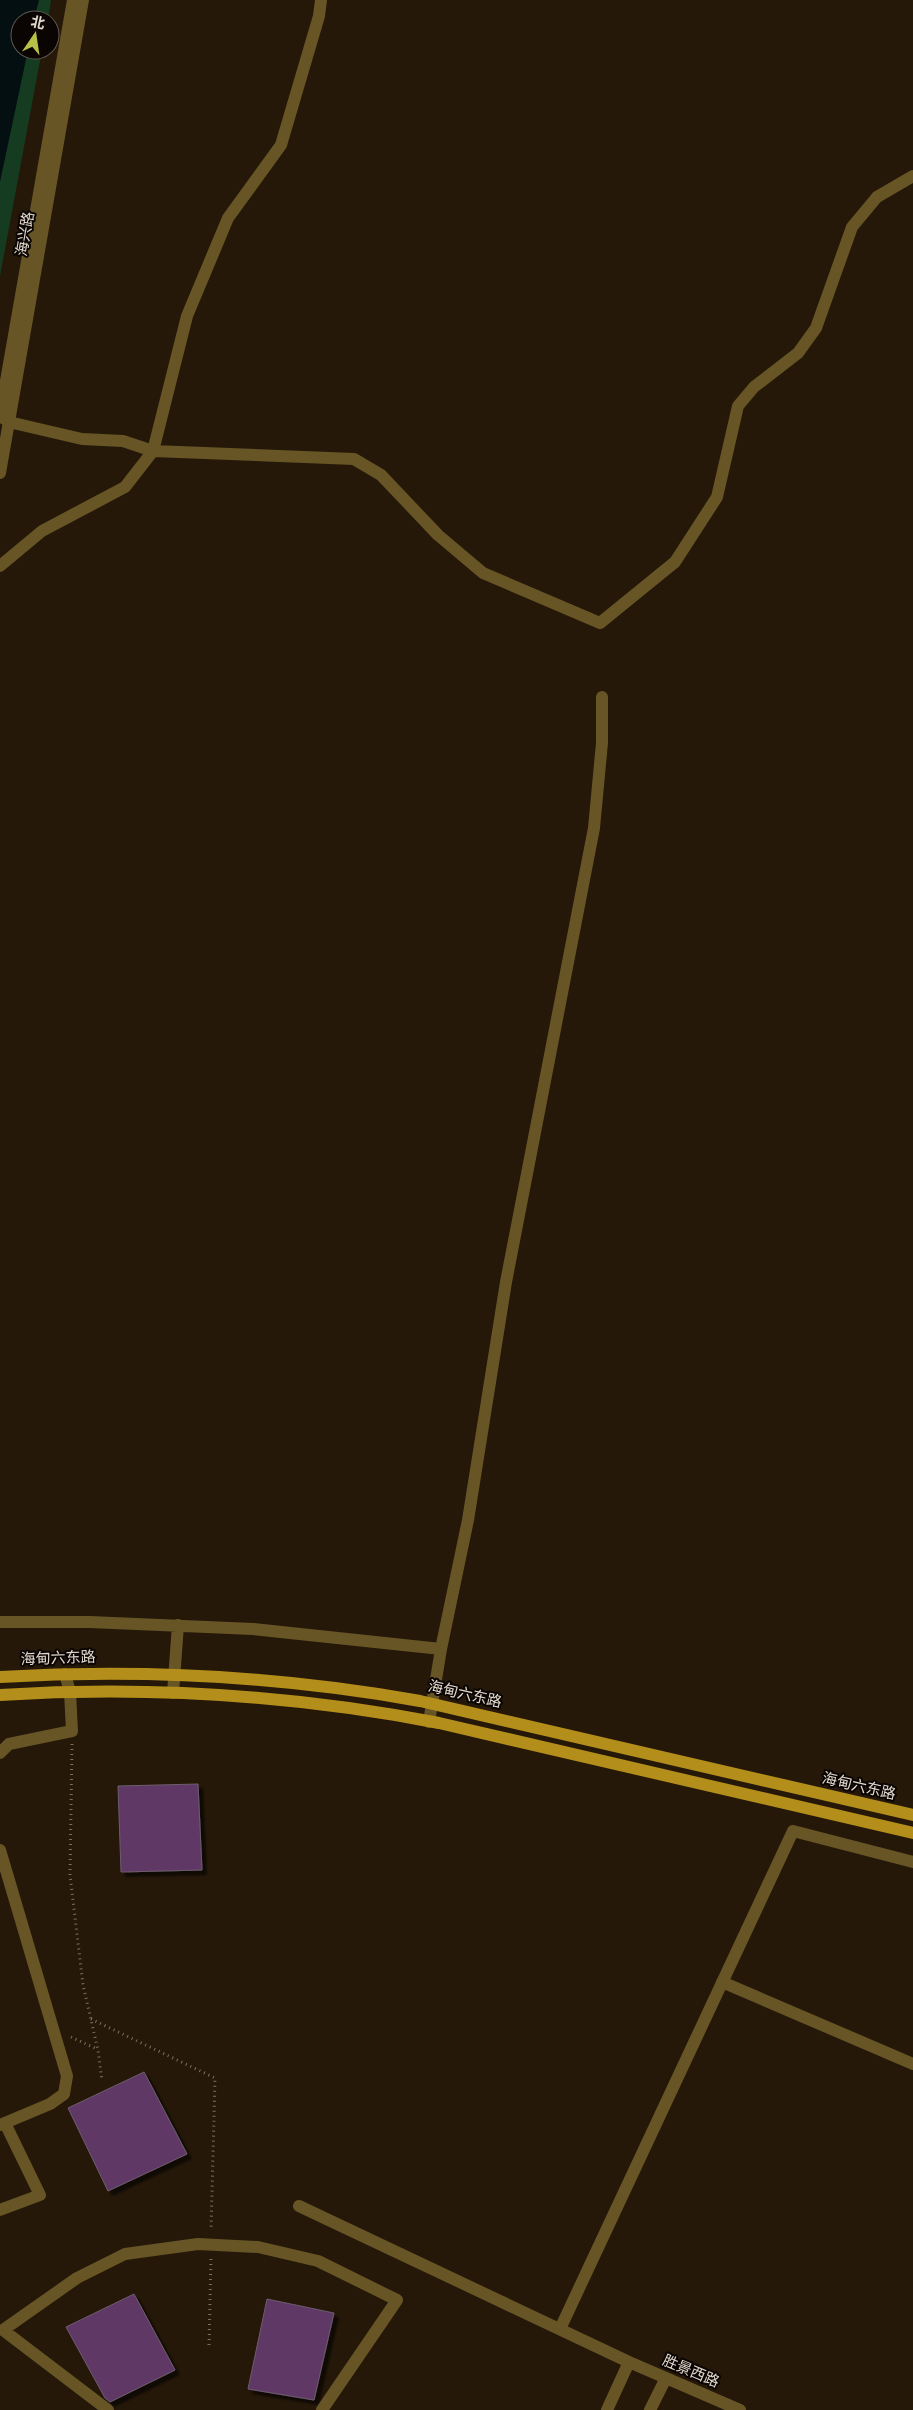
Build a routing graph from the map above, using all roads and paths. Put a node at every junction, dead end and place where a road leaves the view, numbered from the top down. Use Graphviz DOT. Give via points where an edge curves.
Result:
graph roads {
  1 [pos="73,0"];
  2 [pos="83,0"];
  3 [pos="321,0"];
  4 [pos="913,176"];
  5 [pos="3,418"];
  6 [pos="153,451"];
  7 [pos="0,473"];
  8 [pos="0,566"];
  9 [pos="602,697"];
  10 [pos="0,1622"];
  11 [pos="178,1625"];
  12 [pos="441,1649"];
  13 [pos="66,1674"];
  14 [pos="174,1674"];
  15 [pos="0,1677"];
  16 [pos="70,1692"];
  17 [pos="173,1693"];
  18 [pos="0,1695"];
  19 [pos="432,1704"];
  20 [pos="429,1722"];
  21 [pos="72,1731"];
  22 [pos="0,1753"];
  23 [pos="913,1816"];
  24 [pos="910,1832"];
  25 [pos="0,1850"];
  26 [pos="913,1862"];
  27 [pos="722,1982"];
  28 [pos="90,2019"];
  29 [pos="51,2027"];
  30 [pos="98,2050"];
  31 [pos="913,2064"];
  32 [pos="102,2081"];
  33 [pos="2,2124"];
  34 [pos="299,2206"];
  35 [pos="0,2210"];
  36 [pos="211,2245"];
  37 [pos="560,2329"];
  38 [pos="209,2345"];
  39 [pos="630,2362"];
  40 [pos="666,2378"];
  41 [pos="108,2410"];
  42 [pos="322,2410"];
  43 [pos="607,2410"];
  44 [pos="650,2410"];
  45 [pos="740,2410"];
  1 -- 5 [label="street, 海兴路"];
  2 -- 5 [label="street, 海兴路"];
  3 -- 6 [label="street" via="280,145 228,218 188,316"];
  4 -- 6 [label="street" via="877,197 852,227 816,328 798,353 754,387 738,406 717,497 674,562 600,623 483,573 438,535 381,475 354,459"];
  5 -- 6 [label="street" via="82,439 123,441"];
  5 -- 7 [label="street, 海兴路"];
  6 -- 8 [label="street" via="125,487 42,531"];
  9 -- 12 [label="street" via="602,743 594,828 506,1282 468,1520"];
  10 -- 11 [label="street"];
  11 -- 12 [label="street" via="263,1630"];
  11 -- 14 [label="street"];
  12 -- 19 [label="street"];
  13 -- 14 [label="main road, 海甸六东路"];
  13 -- 15 [label="main road, 海甸六东路"];
  13 -- 16 [label="street"];
  14 -- 17 [label="street"];
  14 -- 19 [label="main road, 海甸六东路" via="346,1688"];
  16 -- 17 [label="main road"];
  16 -- 18 [label="main road"];
  16 -- 21 [label="street"];
  17 -- 20 [label="main road" via="318,1703"];
  19 -- 20 [label="street"];
  19 -- 23 [label="main road, 海甸六东路"];
  20 -- 24 [label="main road"];
  21 -- 22 [label="street" via="9,1744"];
  21 -- 28 [label="path" via="70,1875"];
  23 -- 24 [label="street"];
  25 -- 29 [label="street"];
  26 -- 27 [label="street" via="793,1830"];
  27 -- 31 [label="street"];
  27 -- 37 [label="street"];
  28 -- 30 [label="path"];
  28 -- 36 [label="path" via="215,2078"];
  29 -- 30 [label="path"];
  29 -- 33 [label="street" via="67,2076 64,2094 50,2104"];
  30 -- 32 [label="path"];
  33 -- 35 [label="street" via="40,2195"];
  34 -- 37 [label="street, 胜景西路"];
  36 -- 38 [label="path"];
  36 -- 41 [label="street" via="124,2254 77,2278 3,2330"];
  36 -- 42 [label="street" via="258,2247 318,2261 397,2300"];
  37 -- 39 [label="street, 胜景西路"];
  39 -- 40 [label="street, 胜景西路"];
  39 -- 43 [label="street"];
  40 -- 44 [label="street"];
  40 -- 45 [label="street, 胜景西路"];
}
